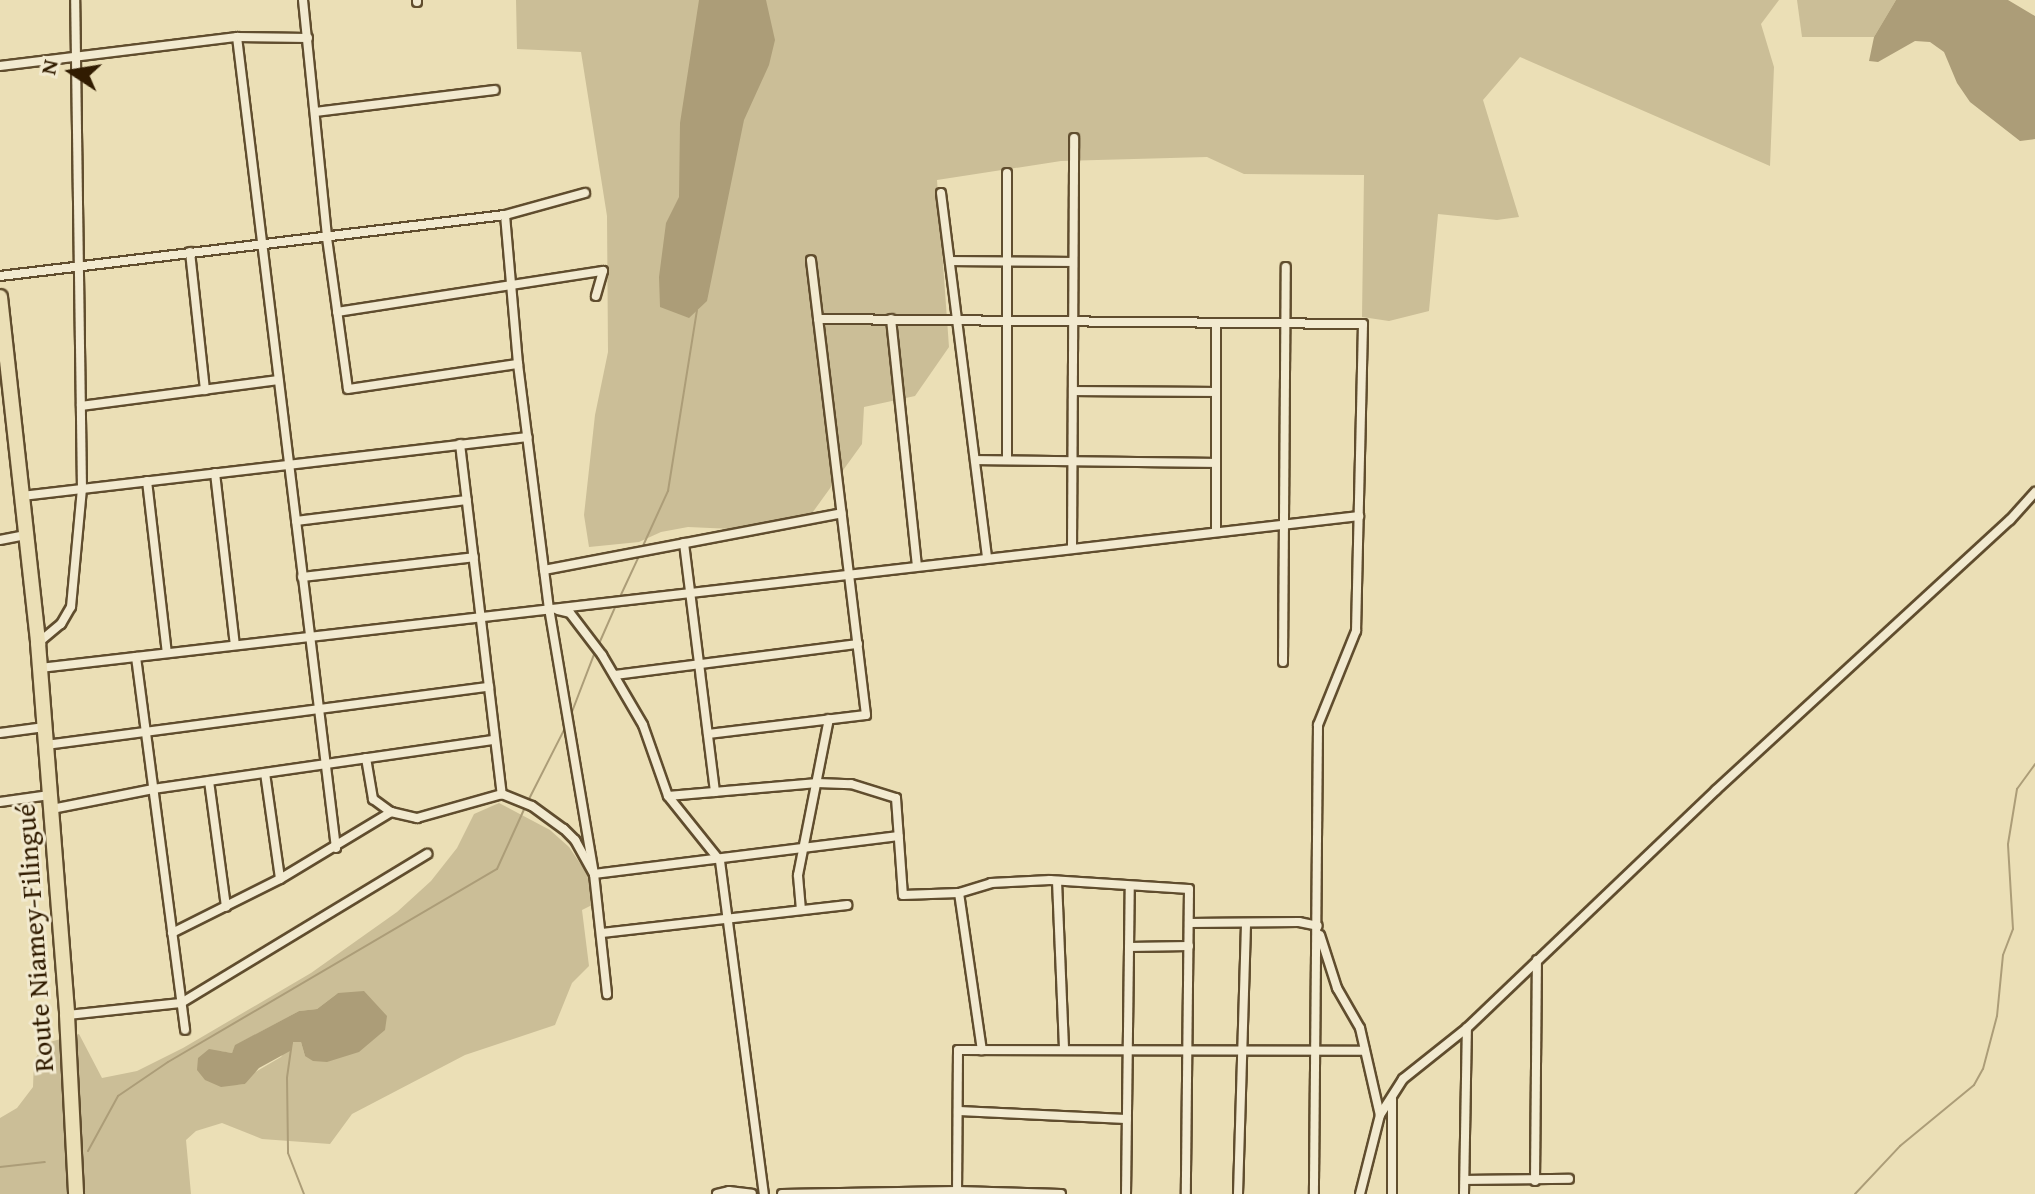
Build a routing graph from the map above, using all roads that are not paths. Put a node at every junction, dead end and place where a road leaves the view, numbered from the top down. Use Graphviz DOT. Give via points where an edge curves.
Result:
graph roads {
  1 [pos="75,0"];
  2 [pos="303,0"];
  3 [pos="237,37"];
  4 [pos="308,38"];
  5 [pos="76,55"];
  6 [pos="0,66"];
  7 [pos="495,90"];
  8 [pos="315,112"];
  9 [pos="1074,138"];
  10 [pos="1007,173"];
  11 [pos="585,193"];
  12 [pos="941,193"];
  13 [pos="505,215"];
  14 [pos="327,238"];
  15 [pos="261,243"];
  16 [pos="190,252"];
  17 [pos="811,260"];
  18 [pos="950,261"];
  19 [pos="1007,262"];
  20 [pos="1073,262"];
  21 [pos="79,266"];
  22 [pos="1286,267"];
  23 [pos="0,276"];
  24 [pos="510,286"];
  25 [pos="596,296"];
  26 [pos="0,297"];
  27 [pos="337,312"];
  28 [pos="818,319"];
  29 [pos="891,319"];
  30 [pos="957,320"];
  31 [pos="1007,320"];
  32 [pos="1073,321"];
  33 [pos="1216,323"];
  34 [pos="1286,323"];
  35 [pos="518,364"];
  36 [pos="278,380"];
  37 [pos="205,390"];
  38 [pos="1073,391"];
  39 [pos="1216,392"];
  40 [pos="81,406"];
  41 [pos="528,437"];
  42 [pos="460,444"];
  43 [pos="975,460"];
  44 [pos="1007,460"];
  45 [pos="1073,461"];
  46 [pos="1216,463"];
  47 [pos="289,465"];
  48 [pos="215,473"];
  49 [pos="147,481"];
  50 [pos="82,489"];
  51 [pos="2035,492"];
  52 [pos="22,496"];
  53 [pos="467,500"];
  54 [pos="842,513"];
  55 [pos="1359,516"];
  56 [pos="296,521"];
  57 [pos="1284,525"];
  58 [pos="1216,532"];
  59 [pos="26,535"];
  60 [pos="0,540"];
  61 [pos="684,543"];
  62 [pos="1072,549"];
  63 [pos="474,557"];
  64 [pos="987,558"];
  65 [pos="917,566"];
  66 [pos="544,570"];
  67 [pos="849,574"];
  68 [pos="302,577"];
  69 [pos="690,592"];
  70 [pos="549,608"];
  71 [pos="481,616"];
  72 [pos="310,636"];
  73 [pos="38,643"];
  74 [pos="858,644"];
  75 [pos="235,645"];
  76 [pos="167,653"];
  77 [pos="136,657"];
  78 [pos="1283,662"];
  79 [pos="699,664"];
  80 [pos="40,668"];
  81 [pos="615,675"];
  82 [pos="489,687"];
  83 [pos="318,707"];
  84 [pos="829,719"];
  85 [pos="45,727"];
  86 [pos="146,730"];
  87 [pos="0,733"];
  88 [pos="708,734"];
  89 [pos="495,740"];
  90 [pos="46,745"];
  91 [pos="366,758"];
  92 [pos="325,764"];
  93 [pos="265,773"];
  94 [pos="209,781"];
  95 [pos="817,783"];
  96 [pos="153,789"];
  97 [pos="715,792"];
  98 [pos="502,794"];
  99 [pos="668,796"];
  100 [pos="0,802"];
  101 [pos="51,802"];
  102 [pos="391,812"];
  103 [pos="899,836"];
  104 [pos="336,848"];
  105 [pos="803,849"];
  106 [pos="427,854"];
  107 [pos="720,861"];
  108 [pos="594,874"];
  109 [pos="280,879"];
  110 [pos="1057,881"];
  111 [pos="1130,886"];
  112 [pos="959,893"];
  113 [pos="847,905"];
  114 [pos="226,907"];
  115 [pos="801,910"];
  116 [pos="727,918"];
  117 [pos="1189,923"];
  118 [pos="1246,923"];
  119 [pos="1318,926"];
  120 [pos="172,933"];
  121 [pos="602,933"];
  122 [pos="1189,946"];
  123 [pos="1129,947"];
  124 [pos="1537,960"];
  125 [pos="607,994"];
  126 [pos="181,1003"];
  127 [pos="67,1015"];
  128 [pos="1467,1028"];
  129 [pos="185,1030"];
  130 [pos="982,1050"];
  131 [pos="1064,1050"];
  132 [pos="1128,1050"];
  133 [pos="1188,1051"];
  134 [pos="1243,1051"];
  135 [pos="1316,1051"];
  136 [pos="1365,1051"];
  137 [pos="1392,1097"];
  138 [pos="958,1111"];
  139 [pos="1380,1115"];
  140 [pos="1127,1119"];
  141 [pos="1569,1179"];
  142 [pos="1465,1180"];
  143 [pos="1535,1181"];
  144 [pos="957,1192"];
  145 [pos="76,1194"];
  146 [pos="717,1194"];
  147 [pos="752,1194"];
  148 [pos="764,1194"];
  149 [pos="782,1194"];
  150 [pos="1061,1194"];
  151 [pos="1126,1194"];
  152 [pos="1186,1194"];
  153 [pos="1238,1194"];
  154 [pos="1314,1194"];
  155 [pos="1360,1194"];
  156 [pos="1392,1194"];
  157 [pos="1464,1194"];
  1 -- 5 [label="street"];
  2 -- 4 [label="street"];
  3 -- 4 [label="street"];
  3 -- 5 [label="street"];
  3 -- 15 [label="street"];
  4 -- 8 [label="street"];
  5 -- 6 [label="street"];
  5 -- 21 [label="street"];
  7 -- 8 [label="street"];
  8 -- 14 [label="street"];
  9 -- 20 [label="street"];
  10 -- 19 [label="street"];
  11 -- 13 [label="street"];
  12 -- 18 [label="street"];
  13 -- 14 [label="street"];
  13 -- 24 [label="street"];
  14 -- 15 [label="street"];
  14 -- 27 [label="street"];
  15 -- 16 [label="street"];
  15 -- 36 [label="street"];
  16 -- 21 [label="street"];
  16 -- 37 [label="street"];
  17 -- 28 [label="street"];
  18 -- 19 [label="street"];
  18 -- 30 [label="street"];
  19 -- 20 [label="street"];
  19 -- 31 [label="street"];
  20 -- 32 [label="street"];
  21 -- 23 [label="street"];
  21 -- 40 [label="street"];
  22 -- 34 [label="street"];
  24 -- 25 [label="street" via="603,271"];
  24 -- 27 [label="street"];
  24 -- 35 [label="street"];
  26 -- 52 [label="main road, Route Niamey-Filingué"];
  27 -- 35 [label="street" via="348,389"];
  28 -- 29 [label="street"];
  28 -- 54 [label="street"];
  29 -- 30 [label="street"];
  29 -- 65 [label="street"];
  30 -- 31 [label="street"];
  30 -- 43 [label="street"];
  31 -- 32 [label="street"];
  31 -- 44 [label="street"];
  32 -- 33 [label="street"];
  32 -- 38 [label="street"];
  33 -- 34 [label="street"];
  33 -- 39 [label="street"];
  34 -- 55 [label="street" via="1363,324"];
  34 -- 57 [label="street"];
  35 -- 41 [label="street"];
  36 -- 37 [label="street"];
  36 -- 47 [label="street"];
  37 -- 40 [label="street"];
  38 -- 39 [label="street"];
  38 -- 45 [label="street"];
  39 -- 46 [label="street"];
  40 -- 50 [label="street"];
  41 -- 42 [label="street"];
  41 -- 66 [label="street"];
  42 -- 47 [label="street"];
  42 -- 53 [label="street"];
  43 -- 44 [label="street"];
  43 -- 64 [label="street"];
  44 -- 45 [label="street"];
  45 -- 46 [label="street"];
  45 -- 62 [label="street"];
  46 -- 58 [label="street"];
  47 -- 48 [label="street"];
  47 -- 56 [label="street"];
  48 -- 49 [label="street"];
  48 -- 75 [label="street"];
  49 -- 50 [label="street"];
  49 -- 76 [label="street"];
  50 -- 52 [label="street"];
  50 -- 73 [label="street" via="71,607 61,624"];
  51 -- 124 [label="street"];
  52 -- 59 [label="main road, Route Niamey-Filingué"];
  53 -- 56 [label="street"];
  53 -- 63 [label="street"];
  54 -- 61 [label="street"];
  54 -- 67 [label="street"];
  55 -- 57 [label="street"];
  55 -- 119 [label="street" via="1356,631 1318,725"];
  56 -- 68 [label="street"];
  57 -- 58 [label="street"];
  57 -- 78 [label="street"];
  58 -- 62 [label="street"];
  59 -- 60 [label="street"];
  59 -- 73 [label="main road, Route Niamey-Filingué"];
  61 -- 66 [label="street"];
  61 -- 69 [label="street"];
  62 -- 64 [label="street"];
  63 -- 68 [label="street"];
  63 -- 71 [label="street"];
  64 -- 65 [label="street"];
  65 -- 67 [label="street"];
  66 -- 70 [label="street"];
  67 -- 69 [label="street"];
  67 -- 74 [label="street"];
  68 -- 72 [label="street"];
  69 -- 70 [label="street"];
  69 -- 79 [label="street"];
  70 -- 71 [label="street"];
  70 -- 81 [label="street" via="570,613"];
  70 -- 108 [label="street"];
  71 -- 72 [label="street"];
  71 -- 82 [label="street"];
  72 -- 75 [label="street"];
  72 -- 83 [label="street"];
  73 -- 80 [label="main road, Route Niamey-Filingué"];
  74 -- 79 [label="street"];
  74 -- 84 [label="street" via="866,715"];
  75 -- 76 [label="street"];
  76 -- 77 [label="street"];
  77 -- 80 [label="street"];
  77 -- 86 [label="street"];
  79 -- 81 [label="street"];
  79 -- 88 [label="street"];
  80 -- 85 [label="main road, Route Niamey-Filingué"];
  81 -- 99 [label="street" via="643,725"];
  82 -- 83 [label="street"];
  82 -- 89 [label="street"];
  83 -- 86 [label="street"];
  83 -- 92 [label="street"];
  84 -- 88 [label="street"];
  84 -- 95 [label="street"];
  85 -- 87 [label="street"];
  85 -- 90 [label="main road, Route Niamey-Filingué"];
  86 -- 90 [label="street"];
  86 -- 96 [label="street"];
  88 -- 97 [label="street"];
  89 -- 91 [label="street"];
  89 -- 98 [label="street"];
  90 -- 101 [label="main road, Route Niamey-Filingué"];
  91 -- 92 [label="street"];
  91 -- 102 [label="street" via="373,799"];
  92 -- 93 [label="street"];
  92 -- 104 [label="street"];
  93 -- 94 [label="street"];
  93 -- 109 [label="street"];
  94 -- 96 [label="street"];
  94 -- 114 [label="street"];
  95 -- 97 [label="street"];
  95 -- 103 [label="street" via="851,784 896,798"];
  95 -- 105 [label="street"];
  96 -- 101 [label="street"];
  96 -- 120 [label="street"];
  97 -- 99 [label="street"];
  98 -- 102 [label="street" via="417,818"];
  98 -- 108 [label="street" via="564,829"];
  99 -- 107 [label="street"];
  100 -- 101 [label="street"];
  101 -- 127 [label="main road, Route Niamey-Filingué"];
  102 -- 104 [label="street"];
  103 -- 105 [label="street"];
  103 -- 112 [label="street" via="903,895"];
  104 -- 109 [label="street"];
  105 -- 107 [label="street"];
  105 -- 115 [label="street" via="798,875"];
  106 -- 126 [label="street"];
  107 -- 108 [label="street"];
  107 -- 116 [label="street"];
  108 -- 121 [label="street"];
  109 -- 114 [label="street"];
  110 -- 111 [label="street"];
  110 -- 112 [label="street" via="991,883"];
  110 -- 131 [label="street"];
  111 -- 117 [label="street" via="1189,889"];
  111 -- 123 [label="street"];
  112 -- 130 [label="street"];
  113 -- 115 [label="street"];
  114 -- 120 [label="street"];
  115 -- 116 [label="street"];
  116 -- 121 [label="street"];
  116 -- 148 [label="street"];
  117 -- 118 [label="street"];
  117 -- 122 [label="street"];
  118 -- 119 [label="street"];
  118 -- 134 [label="street"];
  119 -- 135 [label="street"];
  119 -- 136 [label="street" via="1337,988 1350,1007"];
  120 -- 126 [label="street"];
  121 -- 125 [label="street"];
  122 -- 123 [label="street"];
  122 -- 133 [label="street"];
  123 -- 132 [label="street"];
  124 -- 128 [label="street"];
  124 -- 143 [label="street"];
  126 -- 127 [label="street"];
  126 -- 129 [label="street"];
  127 -- 145 [label="main road, Route Niamey-Filingué"];
  128 -- 137 [label="street" via="1414,1068"];
  128 -- 142 [label="street"];
  130 -- 131 [label="street"];
  130 -- 138 [label="street" via="958,1050"];
  131 -- 132 [label="street"];
  132 -- 133 [label="street"];
  132 -- 140 [label="street"];
  133 -- 134 [label="street"];
  133 -- 152 [label="street"];
  134 -- 135 [label="street"];
  134 -- 153 [label="street"];
  135 -- 136 [label="street"];
  135 -- 154 [label="street"];
  136 -- 139 [label="street"];
  137 -- 139 [label="street"];
  137 -- 156 [label="street"];
  138 -- 140 [label="street"];
  138 -- 144 [label="street"];
  139 -- 155 [label="street"];
  140 -- 151 [label="street"];
  141 -- 143 [label="street"];
  142 -- 143 [label="street"];
  142 -- 157 [label="street"];
  144 -- 149 [label="street"];
  144 -- 150 [label="street"];
  146 -- 147 [label="street"];
}
